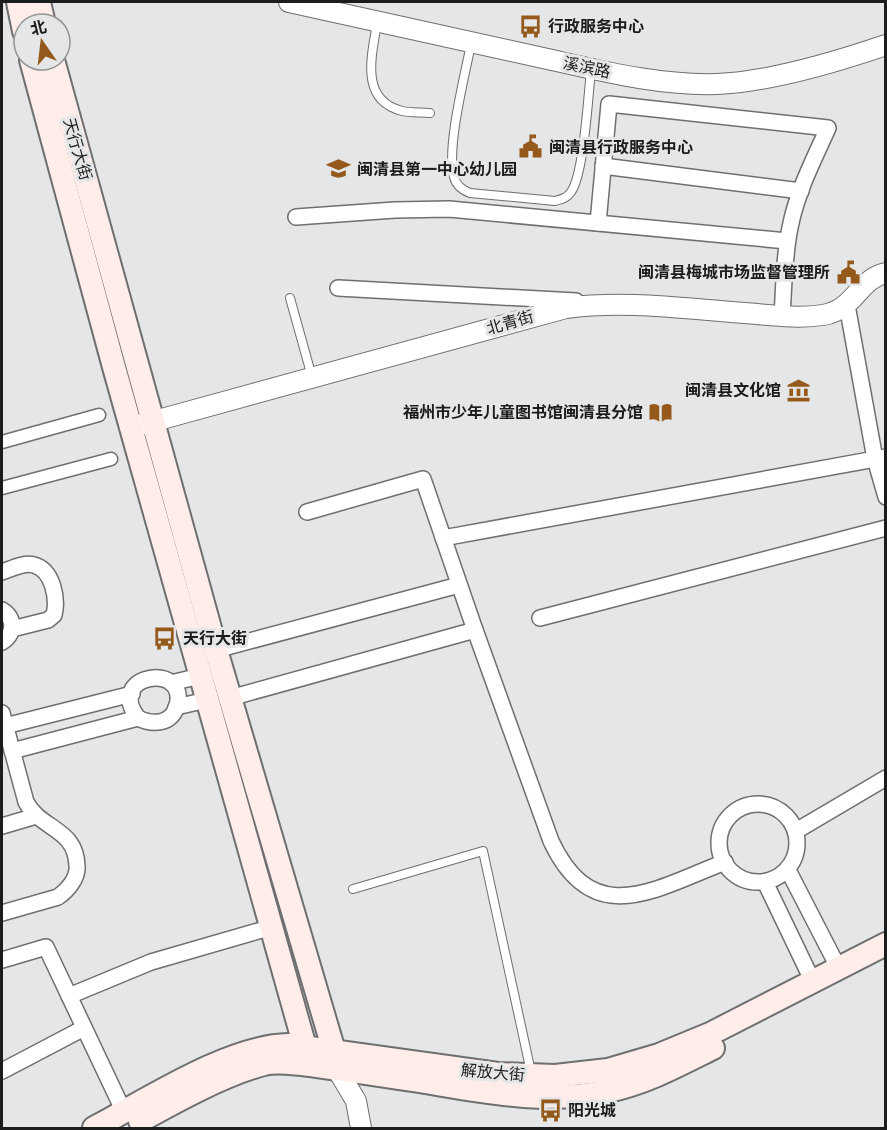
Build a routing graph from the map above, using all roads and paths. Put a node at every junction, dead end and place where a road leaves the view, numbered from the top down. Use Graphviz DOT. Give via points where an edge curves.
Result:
graph roads {
  1 [pos="289,2"];
  2 [pos="377,21"];
  3 [pos="472,42"];
  4 [pos="885,45"];
  5 [pos="592,69"];
  6 [pos="34,72"];
  7 [pos="56,72"];
  8 [pos="430,113"];
  9 [pos="603,166"];
  10 [pos="801,191"];
  11 [pos="296,217"];
  12 [pos="598,223"];
  13 [pos="787,242"];
  14 [pos="885,273"];
  15 [pos="338,288"];
  16 [pos="290,298"];
  17 [pos="612,303"];
  18 [pos="847,305"];
  19 [pos="782,316"];
  20 [pos="313,378"];
  21 [pos="99,415"];
  22 [pos="154,422"];
  23 [pos="132,428"];
  24 [pos="2,442"];
  25 [pos="880,458"];
  26 [pos="111,459"];
  27 [pos="2,488"];
  28 [pos="885,497"];
  29 [pos="307,512"];
  30 [pos="885,528"];
  31 [pos="443,538"];
  32 [pos="2,572"];
  33 [pos="459,585"];
  34 [pos="2,610"];
  35 [pos="540,618"];
  36 [pos="12,629"];
  37 [pos="475,630"];
  38 [pos="2,642"];
  39 [pos="216,650"];
  40 [pos="200,676"];
  41 [pos="171,683"];
  42 [pos="132,694"];
  43 [pos="230,698"];
  44 [pos="207,700"];
  45 [pos="176,707"];
  46 [pos="138,718"];
  47 [pos="3,719"];
  48 [pos="12,751"];
  49 [pos="885,778"];
  50 [pos="36,816"];
  51 [pos="2,826"];
  52 [pos="796,831"];
  53 [pos="725,862"];
  54 [pos="788,870"];
  55 [pos="765,882"];
  56 [pos="353,888"];
  57 [pos="2,913"];
  58 [pos="272,927"];
  59 [pos="885,944"];
  60 [pos="2,960"];
  61 [pos="885,960"];
  62 [pos="839,969"];
  63 [pos="813,982"];
  64 [pos="69,996"];
  65 [pos="84,1028"];
  66 [pos="308,1056"];
  67 [pos="336,1060"];
  68 [pos="2,1071"];
  69 [pos="532,1076"];
  70 [pos="125,1120"];
  71 [pos="94,1128"];
  72 [pos="361,1128"];
  1 -- 2 [label="street, 溪滨路"];
  2 -- 3 [label="street, 溪滨路"];
  2 -- 8 [label="lane" via="371,73 376,93 390,107"];
  3 -- 5 [label="street, 溪滨路"];
  3 -- 5 [label="lane" via="456,123 453,171 458,185 470,193 555,201 571,193 579,175"];
  4 -- 5 [label="street, 溪滨路" via="796,71 719,84 668,82"];
  6 -- 23 [label="main road"];
  7 -- 22 [label="main road, 天行大街"];
  9 -- 10 [label="street"];
  9 -- 10 [label="street" via="609,104 828,128"];
  9 -- 12 [label="street"];
  10 -- 13 [label="street"];
  11 -- 12 [label="street" via="432,208"];
  12 -- 13 [label="street"];
  13 -- 19 [label="street"];
  14 -- 18 [label="street, 北青街" via="871,279"];
  15 -- 17 [label="street"];
  16 -- 20 [label="lane"];
  17 -- 19 [label="street, 北青街"];
  17 -- 20 [label="street, 北青街" via="542,313"];
  18 -- 19 [label="street, 北青街" via="823,315"];
  18 -- 25 [label="street"];
  20 -- 22 [label="street, 北青街"];
  21 -- 24 [label="street"];
  22 -- 23 [label="street, 北青街"];
  22 -- 39 [label="main road, 天行大街"];
  23 -- 40 [label="main road"];
  25 -- 28 [label="street"];
  25 -- 31 [label="street"];
  26 -- 27 [label="street"];
  29 -- 31 [label="street" via="423,479"];
  30 -- 35 [label="street"];
  31 -- 33 [label="street"];
  32 -- 36 [label="street" via="34,565 51,580 55,597 54,615 48,620"];
  33 -- 37 [label="street"];
  33 -- 39 [label="street"];
  34 -- 36 [label="street" via="11,618"];
  36 -- 38 [label="street"];
  37 -- 43 [label="street"];
  37 -- 53 [label="street" via="551,841 575,878 595,891 620,897 657,888"];
  39 -- 43 [label="main road, 天行大街"];
  40 -- 41 [label="street"];
  40 -- 44 [label="main road"];
  41 -- 42 [label="street" via="150,677 137,684"];
  41 -- 45 [label="street" via="177,696"];
  42 -- 46 [label="street" via="131,705"];
  42 -- 47 [label="street"];
  43 -- 67 [label="main road, 天行大街"];
  44 -- 45 [label="street"];
  44 -- 58 [label="main road"];
  45 -- 46 [label="street" via="162,722 154,724"];
  46 -- 48 [label="street"];
  47 -- 48 [label="street"];
  48 -- 50 [label="street" via="26,802"];
  49 -- 52 [label="street"];
  50 -- 51 [label="street"];
  50 -- 57 [label="street" via="68,838 74,847 77,871 66,892 58,897"];
  52 -- 53 [label="street" via="785,814 774,807 762,804 738,810 721,831 719,844"];
  52 -- 54 [label="street" via="798,847"];
  53 -- 55 [label="street" via="739,878"];
  54 -- 55 [label="street"];
  54 -- 62 [label="street"];
  55 -- 63 [label="street"];
  56 -- 69 [label="lane" via="483,850"];
  58 -- 64 [label="street" via="151,962"];
  58 -- 66 [label="main road"];
  59 -- 62 [label="main road, 解放大街"];
  60 -- 64 [label="street" via="46,947"];
  61 -- 67 [label="main road, 解放大街" via="663,1074 609,1091 562,1097 480,1091"];
  62 -- 63 [label="main road, 解放大街"];
  63 -- 69 [label="main road, 解放大街" via="710,1034 628,1065 581,1074"];
  64 -- 65 [label="street"];
  65 -- 68 [label="street"];
  65 -- 70 [label="street"];
  66 -- 67 [label="main road, 解放大街"];
  66 -- 70 [label="main road, 解放大街" via="288,1045 248,1052 197,1074"];
  67 -- 69 [label="main road, 解放大街"];
  67 -- 72 [label="street" via="356,1101"];
  70 -- 71 [label="main road, 解放大街"];
}
